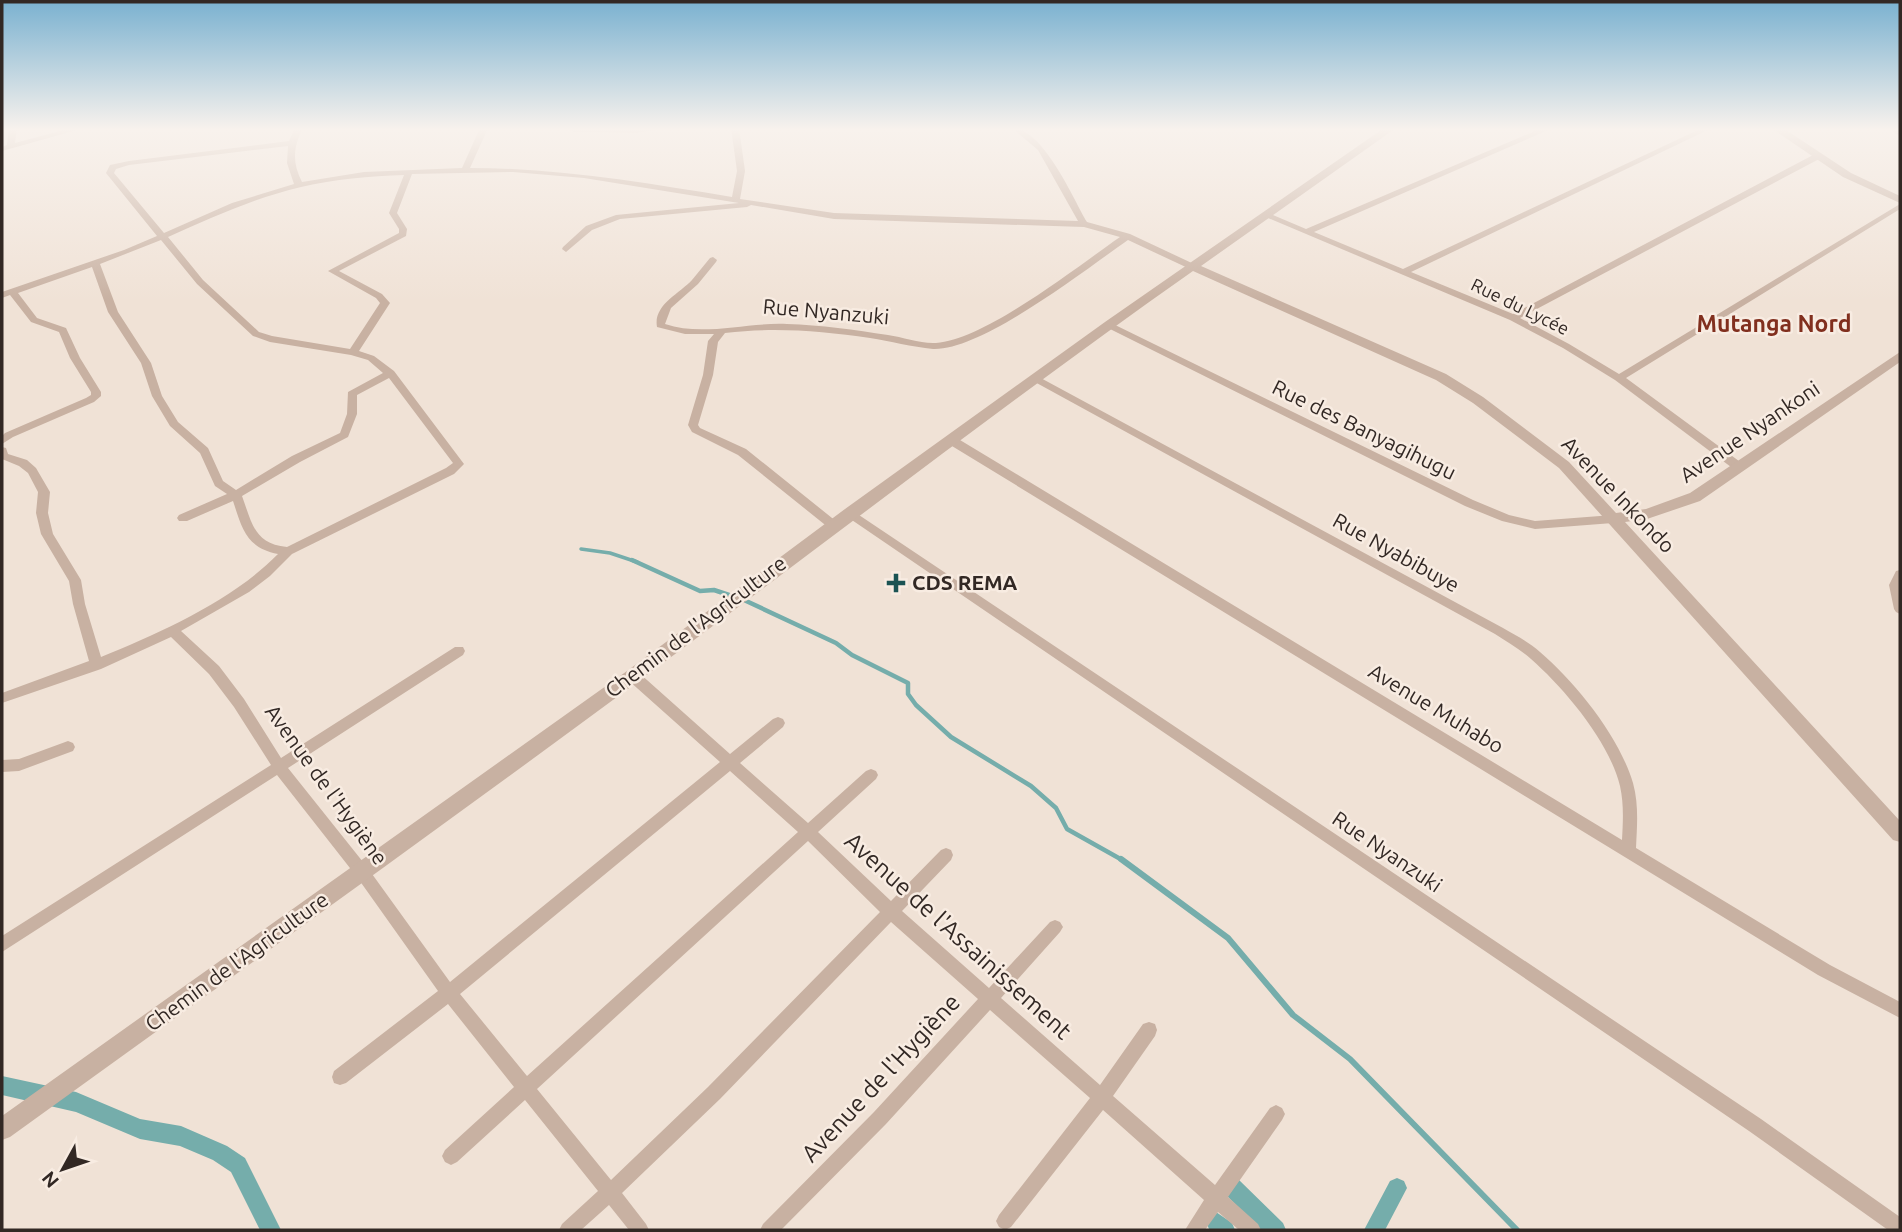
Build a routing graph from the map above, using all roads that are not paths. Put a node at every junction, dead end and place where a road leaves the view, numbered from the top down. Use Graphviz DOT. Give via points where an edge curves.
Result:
graph roads {
  1 [pos="120,185"];
  2 [pos="297,185"];
  3 [pos="404,185"];
  4 [pos="644,185"];
  5 [pos="738,185"];
  6 [pos="1062,185"];
  7 [pos="1308,185"];
  8 [pos="1415,185"];
  9 [pos="1587,185"];
  10 [pos="1762,185"];
  11 [pos="1867,185"];
  12 [pos="736,199"];
  13 [pos="1900,200"];
  14 [pos="754,204"];
  15 [pos="1900,206"];
  16 [pos="1265,215"];
  17 [pos="1084,224"];
  18 [pos="1307,232"];
  19 [pos="1127,236"];
  20 [pos="162,239"];
  21 [pos="566,249"];
  22 [pos="713,260"];
  23 [pos="95,262"];
  24 [pos="1193,267"];
  25 [pos="1405,272"];
  26 [pos="7,293"];
  27 [pos="1513,318"];
  28 [pos="1110,325"];
  29 [pos="720,332"];
  30 [pos="353,352"];
  31 [pos="1900,356"];
  32 [pos="390,373"];
  33 [pos="1619,378"];
  34 [pos="1037,379"];
  35 [pos="951,440"];
  36 [pos="2,441"];
  37 [pos="2,451"];
  38 [pos="1739,467"];
  39 [pos="236,495"];
  40 [pos="850,513"];
  41 [pos="183,518"];
  42 [pos="1614,519"];
  43 [pos="833,525"];
  44 [pos="288,551"];
  45 [pos="1900,574"];
  46 [pos="1900,608"];
  47 [pos="173,631"];
  48 [pos="459,651"];
  49 [pos="97,665"];
  50 [pos="633,676"];
  51 [pos="2,698"];
  52 [pos="778,723"];
  53 [pos="68,747"];
  54 [pos="731,763"];
  55 [pos="2,766"];
  56 [pos="280,768"];
  57 [pos="871,775"];
  58 [pos="808,832"];
  59 [pos="1900,834"];
  60 [pos="1629,851"];
  61 [pos="946,855"];
  62 [pos="362,873"];
  63 [pos="891,912"];
  64 [pos="1055,927"];
  65 [pos="2,945"];
  66 [pos="449,993"];
  67 [pos="990,997"];
  68 [pos="1900,1010"];
  69 [pos="1149,1030"];
  70 [pos="340,1077"];
  71 [pos="528,1089"];
  72 [pos="1101,1098"];
  73 [pos="1276,1114"];
  74 [pos="2,1129"];
  75 [pos="451,1156"];
  76 [pos="611,1193"];
  77 [pos="1217,1198"];
  78 [pos="1005,1221"];
  79 [pos="1900,1227"];
  80 [pos="568,1230"];
  81 [pos="640,1230"];
  82 [pos="769,1230"];
  83 [pos="1194,1230"];
  84 [pos="1252,1230"];
  1 -- 20 [label="street"];
  2 -- 20 [label="street" via="235,205"];
  3 -- 30 [label="street" via="393,213 403,229 397,239 332,271 384,299"];
  4 -- 12 [label="street"];
  5 -- 12 [label="street"];
  6 -- 17 [label="street"];
  7 -- 16 [label="street, Chemin de l'Agriculture"];
  8 -- 18 [label="street"];
  9 -- 25 [label="street"];
  10 -- 27 [label="street"];
  11 -- 13 [label="street"];
  12 -- 14 [label="street"];
  14 -- 17 [label="street" via="870,218"];
  14 -- 21 [label="street" via="619,217 589,228"];
  15 -- 33 [label="street"];
  16 -- 18 [label="street, Rue du Lycée"];
  16 -- 24 [label="street, Chemin de l'Agriculture"];
  17 -- 19 [label="street"];
  18 -- 25 [label="street, Rue du Lycée"];
  19 -- 24 [label="street"];
  19 -- 29 [label="street, Rue Nyanzuki" via="989,328 953,344 935,346 808,328 766,326"];
  20 -- 23 [label="street"];
  20 -- 30 [label="street" via="256,334"];
  22 -- 29 [label="street, Rue Nyanzuki" via="694,283 670,301 659,321 665,327"];
  23 -- 26 [label="street"];
  23 -- 39 [label="street" via="113,312 146,363 157,396 174,424 204,451 219,482"];
  24 -- 28 [label="street, Chemin de l'Agriculture"];
  24 -- 42 [label="street, Avenue Inkondo" via="1459,388 1564,465"];
  25 -- 27 [label="street, Rue du Lycée"];
  26 -- 36 [label="street" via="34,320 63,330 96,396"];
  27 -- 33 [label="street, Rue du Lycée"];
  28 -- 34 [label="street, Chemin de l'Agriculture"];
  28 -- 42 [label="street, Rue des Banyagihugu" via="1506,518 1535,525"];
  29 -- 43 [label="street" via="713,341 693,425 742,452"];
  30 -- 32 [label="street" via="371,358"];
  31 -- 38 [label="street, Avenue Nyankoni"];
  32 -- 39 [label="street" via="352,394 352,414 344,435"];
  32 -- 44 [label="street" via="458,464"];
  33 -- 38 [label="street, Rue du Lycée"];
  34 -- 35 [label="street, Chemin de l'Agriculture"];
  34 -- 60 [label="street, Rue Nyabibuye" via="1533,653 1596,724 1615,758 1630,800"];
  35 -- 40 [label="street, Chemin de l'Agriculture"];
  35 -- 60 [label="street, Avenue Muhabo"];
  37 -- 49 [label="street" via="32,471 44,492 47,534 75,580"];
  38 -- 42 [label="street, Avenue Nyankoni" via="1695,497 1647,514"];
  39 -- 41 [label="street"];
  39 -- 44 [label="street" via="254,540 262,547"];
  40 -- 43 [label="street, Chemin de l'Agriculture"];
  40 -- 79 [label="street, Rue Nyanzuki"];
  42 -- 59 [label="street, Avenue Inkondo"];
  43 -- 50 [label="street, Chemin de l'Agriculture"];
  44 -- 47 [label="street" via="250,588"];
  45 -- 46 [label="street" via="1895,585"];
  47 -- 49 [label="street"];
  47 -- 56 [label="street, Avenue de l'Hygiène" via="222,681"];
  48 -- 56 [label="street"];
  49 -- 51 [label="street"];
  50 -- 54 [label="street, Avenue de l'Assainissement"];
  50 -- 62 [label="street, Chemin de l'Agriculture"];
  52 -- 54 [label="street"];
  53 -- 55 [label="street" via="19,765"];
  54 -- 58 [label="street, Avenue de l'Assainissement"];
  54 -- 66 [label="street"];
  56 -- 62 [label="street, Avenue de l'Hygiène"];
  56 -- 65 [label="street"];
  57 -- 58 [label="street"];
  58 -- 63 [label="street, Avenue de l'Assainissement"];
  58 -- 71 [label="street"];
  60 -- 68 [label="street, Avenue Muhabo" via="1824,970"];
  61 -- 63 [label="street"];
  62 -- 66 [label="street, Avenue de l'Hygiène"];
  62 -- 74 [label="street, Chemin de l'Agriculture"];
  63 -- 67 [label="street, Avenue de l'Assainissement"];
  63 -- 76 [label="street"];
  64 -- 67 [label="street, Avenue de l'Hygiène"];
  66 -- 70 [label="street"];
  66 -- 71 [label="street, Avenue de l'Hygiène"];
  67 -- 72 [label="street, Avenue de l'Assainissement"];
  67 -- 82 [label="street, Avenue de l'Hygiène"];
  69 -- 72 [label="street"];
  71 -- 75 [label="street"];
  71 -- 76 [label="street, Avenue de l'Hygiène"];
  72 -- 77 [label="street, Avenue de l'Assainissement"];
  72 -- 78 [label="street"];
  73 -- 77 [label="street"];
  76 -- 80 [label="street"];
  76 -- 81 [label="street, Avenue de l'Hygiène"];
  77 -- 83 [label="street"];
  77 -- 84 [label="street, Avenue de l'Assainissement"];
}
